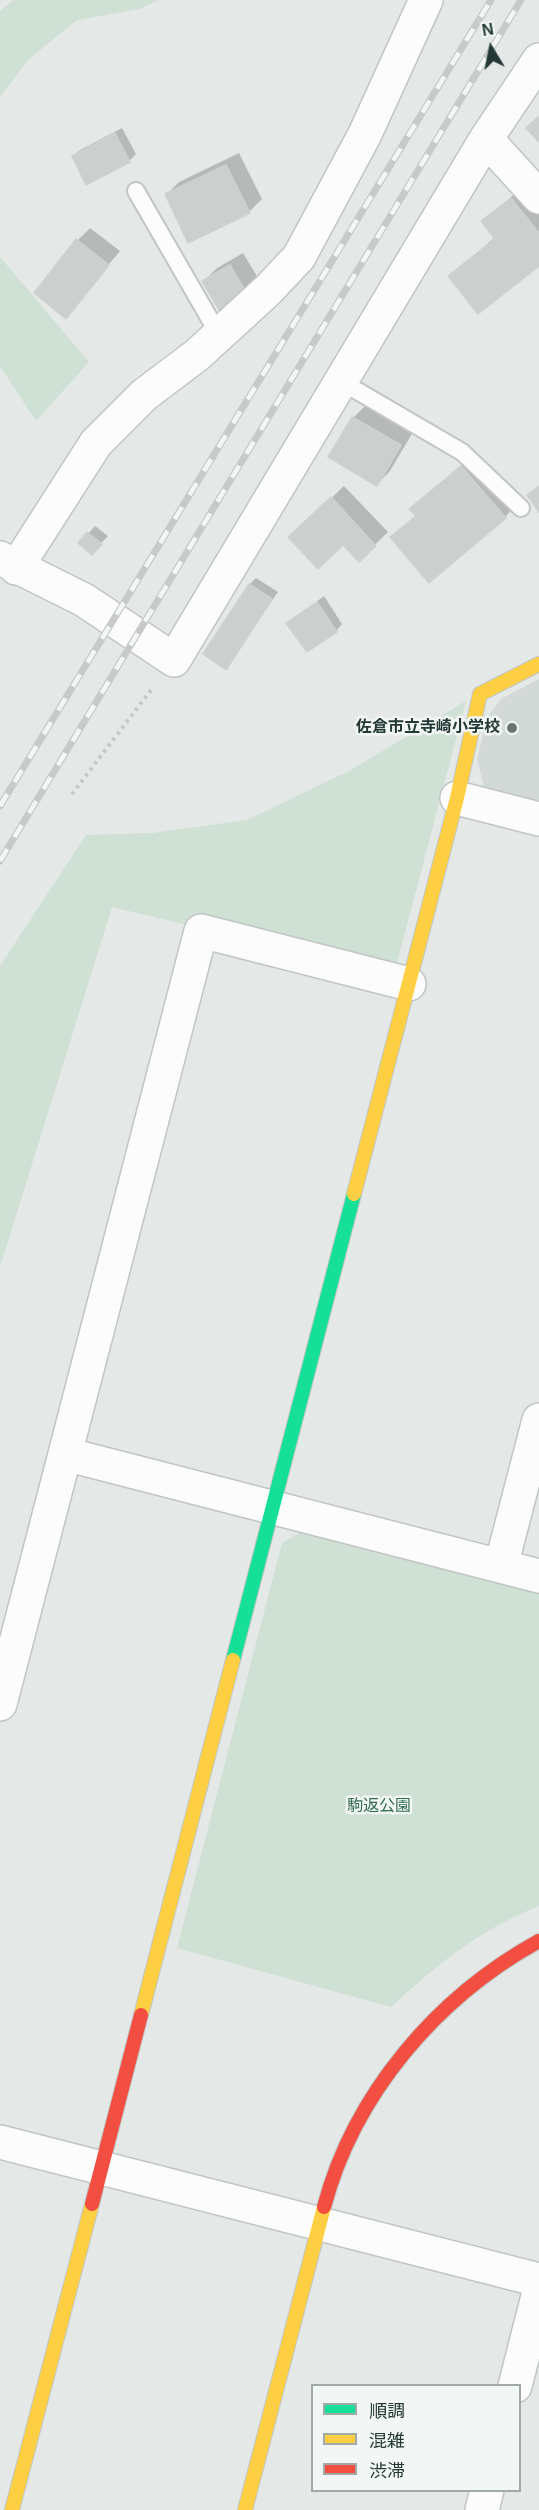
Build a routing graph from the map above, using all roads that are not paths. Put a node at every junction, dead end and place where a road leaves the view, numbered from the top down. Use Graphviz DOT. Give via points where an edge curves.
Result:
graph roads {
  1 [pos="426,0"];
  2 [pos="539,60"];
  3 [pos="486,139"];
  4 [pos="136,191"];
  5 [pos="539,197"];
  6 [pos="219,335"];
  7 [pos="342,382"];
  8 [pos="521,508"];
  9 [pos="8,563"];
  10 [pos="539,664"];
  11 [pos="457,798"];
  12 [pos="539,819"];
  13 [pos="409,984"];
  14 [pos="539,1420"];
  15 [pos="65,1454"];
  16 [pos="273,1508"];
  17 [pos="501,1566"];
  18 [pos="539,1576"];
  19 [pos="0,1704"];
  20 [pos="539,1941"];
  21 [pos="0,2142"];
  22 [pos="101,2168"];
  23 [pos="319,2224"];
  24 [pos="539,2280"];
  25 [pos="539,2292"];
  26 [pos="515,2384"];
  27 [pos="487,2492"];
  28 [pos="12,2510"];
  29 [pos="245,2510"];
  30 [pos="482,2510"];
  1 -- 6 [label="street" via="365,134 298,257"];
  2 -- 3 [label="street"];
  3 -- 5 [label="street"];
  3 -- 7 [label="street"];
  4 -- 6 [label="lane"];
  6 -- 9 [label="street" via="144,395 96,443"];
  7 -- 8 [label="lane" via="462,452"];
  7 -- 9 [label="street" via="174,660 84,600"];
  10 -- 11 [label="street" via="480,694"];
  11 -- 12 [label="street"];
  11 -- 13 [label="street"];
  13 -- 15 [label="street" via="201,931"];
  13 -- 16 [label="street"];
  14 -- 17 [label="street"];
  15 -- 16 [label="street"];
  15 -- 19 [label="street"];
  16 -- 17 [label="street"];
  16 -- 22 [label="street"];
  17 -- 18 [label="street"];
  20 -- 23 [label="street" via="518,1951 453,2003 393,2067 360,2118 334,2170"];
  21 -- 22 [label="street"];
  22 -- 23 [label="street"];
  22 -- 28 [label="street"];
  23 -- 24 [label="street"];
  23 -- 29 [label="street"];
  25 -- 26 [label="street"];
  27 -- 30 [label="street"];
}
